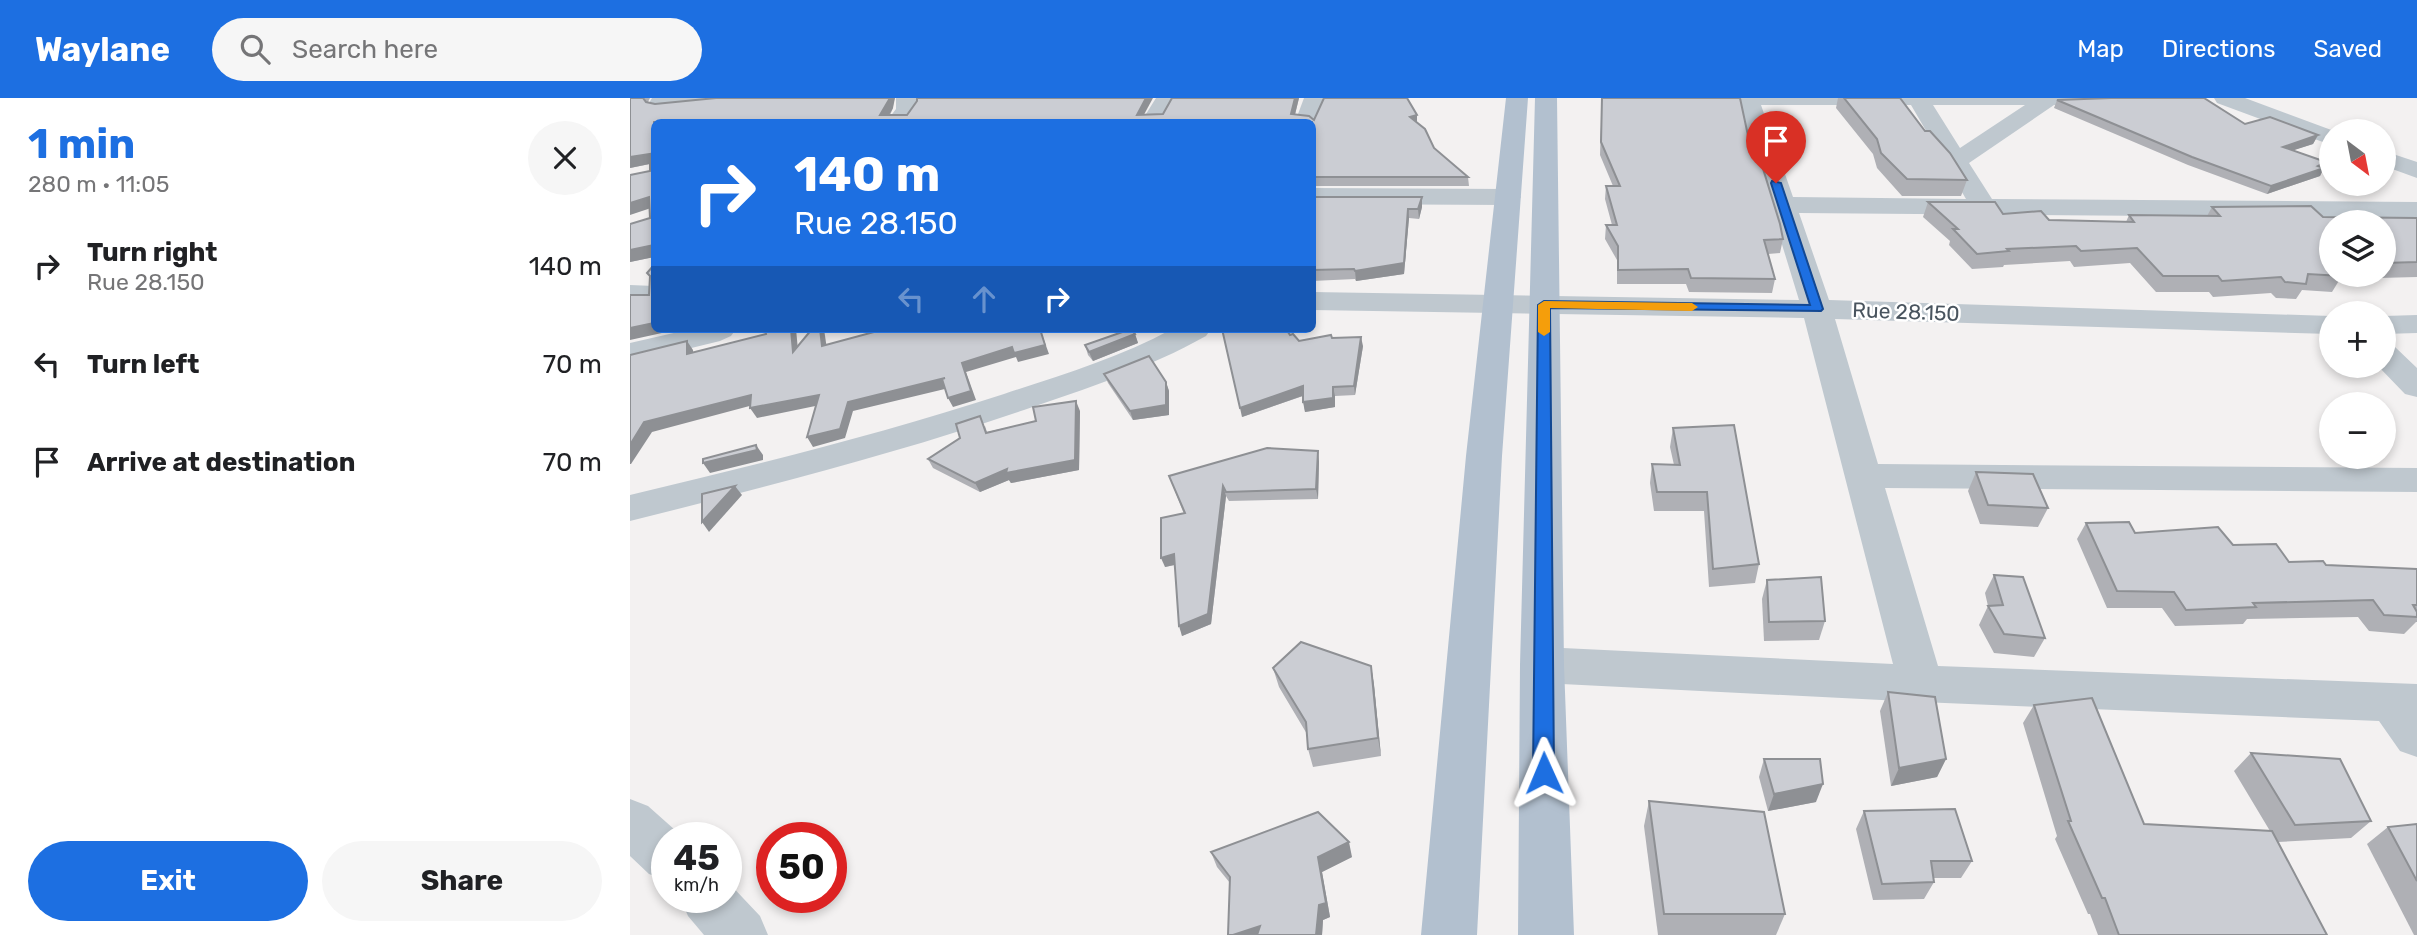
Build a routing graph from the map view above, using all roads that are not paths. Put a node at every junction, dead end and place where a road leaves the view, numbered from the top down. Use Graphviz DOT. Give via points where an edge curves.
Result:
graph roads {
  1 [pos="718,98"];
  2 [pos="907,98"];
  3 [pos="1167,98"];
  4 [pos="1315,98"];
  5 [pos="1517,98"];
  6 [pos="1546,98"];
  7 [pos="1741,98"];
  8 [pos="1748,98"];
  9 [pos="2102,98"];
  10 [pos="2225,98"];
  11 [pos="1919,99"];
  12 [pos="2048,99"];
  13 [pos="660,103"];
  14 [pos="900,119"];
  15 [pos="1154,119"];
  16 [pos="1307,119"];
  17 [pos="2319,133"];
  18 [pos="1956,161"];
  19 [pos="2396,163"];
  20 [pos="2417,171"];
  21 [pos="1316,195"];
  22 [pos="1508,197"];
  23 [pos="1783,205"];
  24 [pos="1983,206"];
  25 [pos="2417,210"];
  26 [pos="630,294"];
  27 [pos="651,295"];
  28 [pos="1316,301"];
  29 [pos="1498,305"];
  30 [pos="1544,305"];
  31 [pos="1817,309"];
  32 [pos="2417,324"];
  33 [pos="2319,325"];
  34 [pos="2396,325"];
  35 [pos="711,333"];
  36 [pos="1187,333"];
  37 [pos="630,353"];
  38 [pos="2396,366"];
  39 [pos="2417,387"];
  40 [pos="1864,476"];
  41 [pos="2417,480"];
  42 [pos="630,508"];
  43 [pos="1542,665"];
  44 [pos="1922,684"];
  45 [pos="2409,714"];
  46 [pos="630,822"];
  47 [pos="651,842"];
  48 [pos="720,913"];
  49 [pos="740,935"];
  50 [pos="1449,935"];
  51 [pos="1546,935"];
  1 -- 13 [label="street"];
  2 -- 14 [label="street" via="907,110"];
  3 -- 15 [label="street"];
  4 -- 16 [label="street"];
  5 -- 22 [label="main road"];
  6 -- 30 [label="main road"];
  7 -- 8 [label="street"];
  8 -- 11 [label="street"];
  8 -- 23 [label="street"];
  9 -- 12 [label="street"];
  10 -- 17 [label="street"];
  11 -- 12 [label="street"];
  11 -- 18 [label="street"];
  12 -- 18 [label="street"];
  18 -- 24 [label="street"];
  19 -- 20 [label="street"];
  21 -- 22 [label="street"];
  22 -- 29 [label="main road"];
  23 -- 24 [label="street"];
  23 -- 31 [label="street"];
  24 -- 25 [label="street"];
  26 -- 27 [label="street"];
  28 -- 29 [label="street, Rue 28.150"];
  29 -- 30 [label="street, Rue 28.150"];
  29 -- 50 [label="main road"];
  30 -- 31 [label="street, Rue 28.150"];
  30 -- 43 [label="main road"];
  31 -- 33 [label="street, Rue 28.150"];
  31 -- 40 [label="street"];
  32 -- 34 [label="street"];
  35 -- 37 [label="street"];
  36 -- 42 [label="street" via="1123,363 951,423"];
  38 -- 39 [label="street"];
  40 -- 41 [label="street"];
  40 -- 44 [label="street"];
  43 -- 44 [label="street"];
  43 -- 51 [label="main road"];
  44 -- 45 [label="street"];
  46 -- 47 [label="street"];
  48 -- 49 [label="street"];
}
